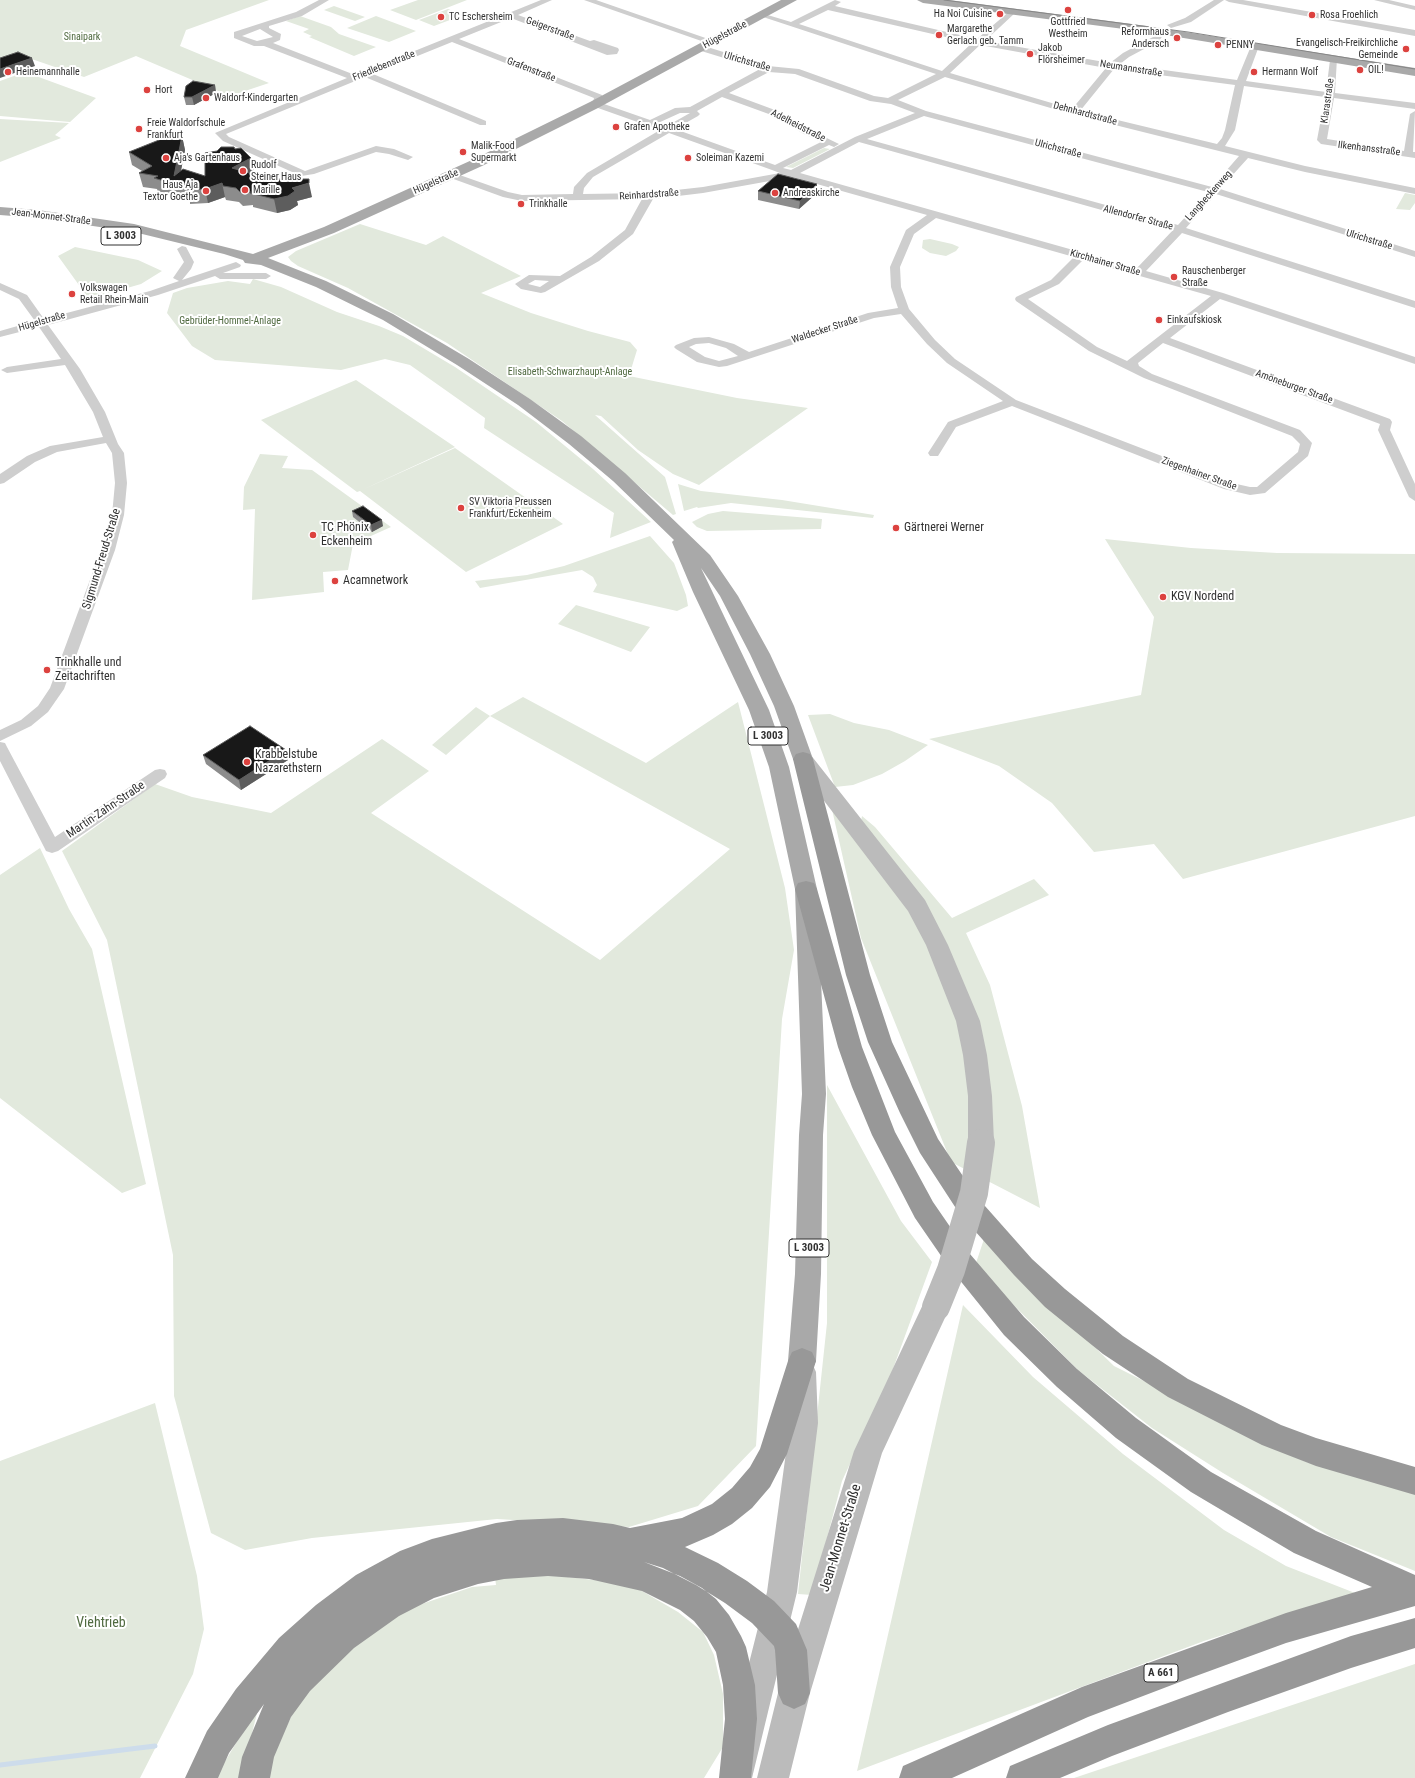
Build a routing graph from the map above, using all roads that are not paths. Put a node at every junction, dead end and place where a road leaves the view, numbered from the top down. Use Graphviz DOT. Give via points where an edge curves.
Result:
graph roads {
  1 [pos="325,0"];
  2 [pos="548,0"];
  3 [pos="588,0"];
  4 [pos="785,0"];
  5 [pos="791,0"];
  6 [pos="842,0"];
  7 [pos="923,0"];
  8 [pos="974,0"];
  9 [pos="1220,0"];
  10 [pos="1229,0"];
  11 [pos="1378,0"];
  12 [pos="773,4"];
  13 [pos="828,7"];
  14 [pos="1415,8"];
  15 [pos="1012,11"];
  16 [pos="511,15"];
  17 [pos="761,15"];
  18 [pos="793,24"];
  19 [pos="1191,24"];
  20 [pos="264,27"];
  21 [pos="1166,28"];
  22 [pos="1415,33"];
  23 [pos="452,39"];
  24 [pos="979,42"];
  25 [pos="265,43"];
  26 [pos="707,43"];
  27 [pos="589,44"];
  28 [pos="1255,46"];
  29 [pos="1334,60"];
  30 [pos="1415,64"];
  31 [pos="1112,66"];
  32 [pos="1415,72"];
  33 [pos="770,73"];
  34 [pos="365,74"];
  35 [pos="944,74"];
  36 [pos="355,78"];
  37 [pos="1240,84"];
  38 [pos="722,94"];
  39 [pos="1330,96"];
  40 [pos="889,101"];
  41 [pos="595,103"];
  42 [pos="1415,106"];
  43 [pos="692,110"];
  44 [pos="1074,112"];
  45 [pos="923,114"];
  46 [pos="1415,114"];
  47 [pos="483,123"];
  48 [pos="651,124"];
  49 [pos="667,129"];
  50 [pos="858,139"];
  51 [pos="829,142"];
  52 [pos="1324,142"];
  53 [pos="843,147"];
  54 [pos="1219,148"];
  55 [pos="1246,154"];
  56 [pos="1412,155"];
  57 [pos="408,157"];
  58 [pos="463,163"];
  59 [pos="775,168"];
  60 [pos="792,174"];
  61 [pos="451,175"];
  62 [pos="1213,190"];
  63 [pos="1415,191"];
  64 [pos="649,196"];
  65 [pos="578,198"];
  66 [pos="0,212"];
  67 [pos="934,215"];
  68 [pos="1179,229"];
  69 [pos="285,243"];
  70 [pos="203,244"];
  71 [pos="182,249"];
  72 [pos="1415,254"];
  73 [pos="1081,256"];
  74 [pos="239,260"];
  75 [pos="1139,272"];
  76 [pos="295,273"];
  77 [pos="266,276"];
  78 [pos="178,278"];
  79 [pos="562,279"];
  80 [pos="191,281"];
  81 [pos="0,286"];
  82 [pos="1218,295"];
  83 [pos="1415,305"];
  84 [pos="85,310"];
  85 [pos="904,310"];
  86 [pos="41,323"];
  87 [pos="0,334"];
  88 [pos="416,335"];
  89 [pos="1162,339"];
  90 [pos="747,356"];
  91 [pos="69,361"];
  92 [pos="1415,361"];
  93 [pos="1133,365"];
  94 [pos="7,370"];
  95 [pos="1012,402"];
  96 [pos="110,438"];
  97 [pos="934,453"];
  98 [pos="1407,464"];
  99 [pos="0,480"];
  100 [pos="1415,497"];
  101 [pos="677,534"];
  102 [pos="0,736"];
  103 [pos="0,747"];
  104 [pos="803,759"];
  105 [pos="160,774"];
  106 [pos="806,889"];
  107 [pos="802,1361"];
  108 [pos="1415,1481"];
  109 [pos="626,1542"];
  110 [pos="1415,1590"];
  111 [pos="776,1624"];
  112 [pos="1415,1632"];
  113 [pos="794,1693"];
  114 [pos="775,1774"];
  115 [pos="201,1778"];
  116 [pos="254,1778"];
  117 [pos="736,1778"];
  118 [pos="915,1778"];
  119 [pos="1022,1778"];
  1 -- 20 [label="street" via="299,14"];
  2 -- 16 [label="street, Friedlebenstraße"];
  3 -- 26 [label="street, Ulrichstraße"];
  4 -- 12 [label="main road"];
  5 -- 12 [label="main road, Hügelstraße"];
  6 -- 13 [label="street"];
  7 -- 15 [label="main road"];
  8 -- 21 [label="main road"];
  9 -- 19 [label="street"];
  10 -- 22 [label="street"];
  11 -- 14 [label="street"];
  12 -- 17 [label="main road, Hügelstraße"];
  12 -- 26 [label="main road, Hügelstraße"];
  13 -- 18 [label="street"];
  13 -- 24 [label="street, Neumannstraße"];
  15 -- 21 [label="main road"];
  15 -- 24 [label="street"];
  16 -- 23 [label="street, Friedlebenstraße"];
  16 -- 27 [label="street, Geigerstraße"];
  17 -- 18 [label="street, Dehnhardtstraße"];
  17 -- 26 [label="main road, Hügelstraße"];
  18 -- 35 [label="street, Dehnhardtstraße"];
  19 -- 21 [label="main road"];
  19 -- 30 [label="main road"];
  20 -- 25 [label="street" via="276,34 277,38"];
  20 -- 25 [label="street" via="238,34 238,38 252,44"];
  21 -- 28 [label="main road"];
  21 -- 31 [label="street" via="1156,38"];
  23 -- 34 [label="street, Friedlebenstraße"];
  23 -- 41 [label="street, Grafenstraße"];
  24 -- 31 [label="street, Neumannstraße"];
  24 -- 35 [label="street"];
  25 -- 36 [label="street"];
  26 -- 33 [label="street, Ulrichstraße"];
  26 -- 41 [label="main road, Hügelstraße"];
  28 -- 29 [label="main road"];
  28 -- 37 [label="street"];
  29 -- 32 [label="main road"];
  29 -- 39 [label="street, Klarastraße"];
  31 -- 37 [label="street, Neumannstraße"];
  31 -- 44 [label="street"];
  33 -- 38 [label="street"];
  33 -- 40 [label="street, Ulrichstraße" via="786,70 796,72 872,99"];
  34 -- 36 [label="street, Friedlebenstraße"];
  34 -- 47 [label="street"];
  35 -- 40 [label="street"];
  35 -- 44 [label="street, Dehnhardtstraße"];
  36 -- 57 [label="street, Friedlebenstraße" via="220,133 226,139 304,174 376,149"];
  37 -- 39 [label="street, Neumannstraße"];
  37 -- 54 [label="street" via="1230,130"];
  38 -- 43 [label="street"];
  38 -- 51 [label="street, Adelheidstraße" via="739,96"];
  39 -- 42 [label="street, Neumannstraße"];
  39 -- 52 [label="street, Klarastraße" via="1322,140"];
  40 -- 45 [label="street, Ulrichstraße"];
  41 -- 48 [label="street, Grafenstraße"];
  41 -- 58 [label="main road, Hügelstraße"];
  41 -- 61 [label="main road, Hügelstraße"];
  43 -- 48 [label="street" via="678,110"];
  43 -- 49 [label="street" via="695,114"];
  44 -- 54 [label="street, Dehnhardtstraße"];
  45 -- 50 [label="street, Reinhardstraße"];
  45 -- 62 [label="street, Ulrichstraße"];
  46 -- 56 [label="street"];
  48 -- 49 [label="street, Grafenstraße"];
  49 -- 59 [label="street, Grafenstraße"];
  49 -- 65 [label="street" via="590,175 579,187"];
  50 -- 53 [label="street, Reinhardstraße"];
  50 -- 68 [label="street, Allendorfer Straße"];
  51 -- 53 [label="street"];
  51 -- 59 [label="street"];
  52 -- 56 [label="street, Ilkenhansstraße"];
  53 -- 60 [label="street, Reinhardstraße"];
  54 -- 55 [label="street, Dehnhardtstraße"];
  55 -- 62 [label="street, Langheckenweg"];
  55 -- 63 [label="street, Dehnhardtstraße" via="1305,169"];
  58 -- 61 [label="main road" via="452,171"];
  58 -- 69 [label="main road, Hügelstraße"];
  59 -- 60 [label="street, Grafenstraße"];
  60 -- 64 [label="street, Reinhardstraße" via="703,190"];
  60 -- 67 [label="street, Kirchhainer Straße"];
  61 -- 65 [label="street, Reinhardstraße" via="509,196"];
  61 -- 69 [label="main road, Hügelstraße"];
  62 -- 68 [label="street, Langheckenweg"];
  62 -- 72 [label="street, Ulrichstraße"];
  64 -- 65 [label="street, Reinhardstraße"];
  64 -- 79 [label="street" via="629,232 595,259"];
  66 -- 70 [label="main road, Jean-Monnet-Straße / L 3003" via="38,214 114,225"];
  66 -- 71 [label="main road, Jean-Monnet-Straße / L 3003"];
  67 -- 73 [label="street, Kirchhainer Straße"];
  67 -- 85 [label="street, Ziegenhainer Straße" via="910,232 895,267 896,287"];
  68 -- 75 [label="street, Langheckenweg"];
  68 -- 83 [label="street, Allendorfer Straße"];
  69 -- 70 [label="main road"];
  69 -- 74 [label="main road, Hügelstraße"];
  69 -- 76 [label="main road" via="283,259"];
  70 -- 74 [label="main road, Jean-Monnet-Straße / L 3003"];
  71 -- 74 [label="main road, Jean-Monnet-Straße / L 3003"];
  71 -- 78 [label="street" via="189,262"];
  73 -- 75 [label="street, Kirchhainer Straße"];
  73 -- 93 [label="street, Ziegenhainer Straße" via="1055,282 1020,298 1082,342"];
  74 -- 76 [label="main road, L 3003"];
  74 -- 77 [label="main road, L 3003"];
  74 -- 78 [label="street, Hügelstraße"];
  74 -- 80 [label="street, Hügelstraße"];
  75 -- 82 [label="street, Kirchhainer Straße"];
  76 -- 88 [label="main road, L 3003" via="388,317"];
  77 -- 80 [label="street" via="231,275"];
  77 -- 88 [label="main road, L 3003" via="347,312"];
  78 -- 84 [label="street, Hügelstraße"];
  80 -- 84 [label="street, Hügelstraße" via="122,302"];
  81 -- 86 [label="street, Sigmund-Freud-Straße" via="23,297"];
  82 -- 89 [label="street"];
  82 -- 92 [label="street, Kirchhainer Straße"];
  84 -- 86 [label="street, Hügelstraße"];
  85 -- 90 [label="street, Waldecker Straße" via="872,315"];
  85 -- 95 [label="street, Ziegenhainer Straße" via="930,342 951,361"];
  86 -- 87 [label="street, Hügelstraße"];
  86 -- 91 [label="street, Sigmund-Freud-Straße"];
  88 -- 101 [label="main road, L 3003" via="494,382 570,436 641,497"];
  89 -- 93 [label="street"];
  89 -- 98 [label="street, Amöneburger Straße" via="1386,422 1384,430"];
  90 -- 90 [label="street, Waldecker Straße" via="730,346 708,340 694,341 680,347 701,360 719,364"];
  91 -- 94 [label="street"];
  91 -- 96 [label="street, Sigmund-Freud-Straße" via="99,412"];
  93 -- 95 [label="street, Ziegenhainer Straße" via="1148,376 1296,433 1306,443 1304,453 1261,490 1250,491 1228,486"];
  95 -- 97 [label="street" via="952,425"];
  96 -- 99 [label="street" via="54,449 31,459"];
  96 -- 102 [label="street, Sigmund-Freud-Straße" via="118,453 121,469 120,502 108,550 80,630 62,678 50,701 26,723"];
  98 -- 100 [label="street, Amöneburger Straße"];
  101 -- 104 [label="main road, L 3003" via="704,559 729,596 784,706"];
  101 -- 106 [label="main road, L 3003" via="759,710 778,768"];
  103 -- 105 [label="street, Martin-Zahn-Straße" via="52,847"];
  104 -- 108 [label="highway" via="854,962 880,1042 929,1146 984,1224 1055,1298 1113,1345 1178,1388 1272,1435 1316,1452"];
  104 -- 113 [label="main road, Jean-Monnet-Straße / L 3003, bridge" via="917,906 937,945 968,1021 980,1096 980,1142 974,1193 951,1270 868,1451"];
  106 -- 107 [label="main road, L 3003" via="814,1094 808,1274"];
  106 -- 110 [label="highway" via="850,1047 884,1135 924,1210 955,1255 1014,1326 1126,1428 1201,1482 1279,1527 1358,1566"];
  107 -- 109 [label="highway" via="773,1454 760,1477 742,1498 722,1514 682,1533"];
  107 -- 111 [label="main road, L 3003" via="804,1423 789,1546"];
  109 -- 111 [label="highway" via="670,1555 707,1574 736,1592"];
  109 -- 115 [label="highway" via="563,1533 517,1535 473,1542 432,1554 388,1574 350,1598 290,1649 247,1700 218,1742"];
  110 -- 118 [label="highway, A 661" via="1286,1628 1185,1664 1082,1703"];
  111 -- 113 [label="highway" via="790,1643"];
  111 -- 117 [label="main road, L 3003"];
  112 -- 119 [label="highway" via="1228,1696 1108,1741"];
  113 -- 114 [label="main road, Jean-Monnet-Straße / L 3003"];
  116 -- 117 [label="highway" via="258,1757 280,1706 299,1680 343,1637 415,1590 484,1568 548,1561 589,1564 642,1576 669,1587 705,1610 730,1647 739,1685 741,1719"];
}
